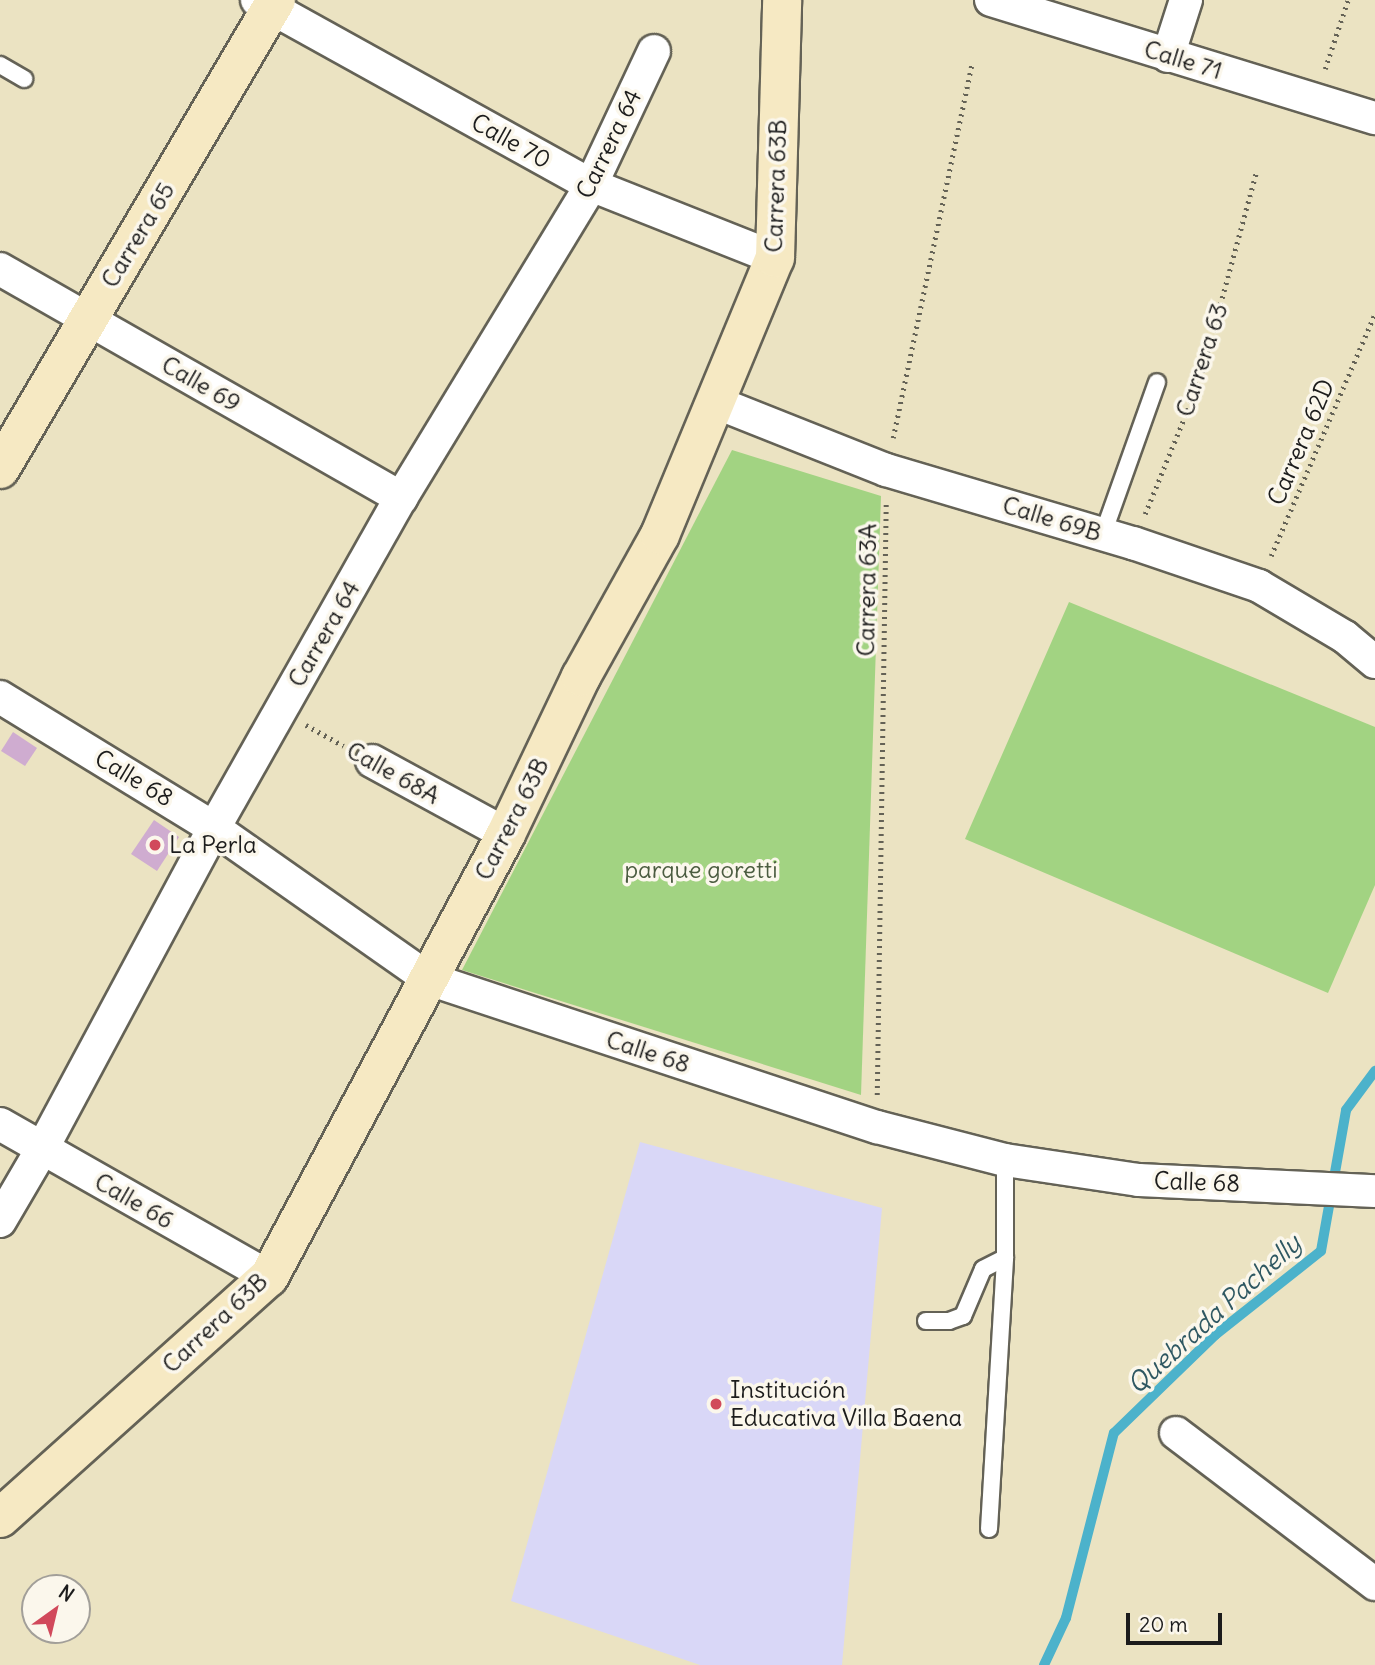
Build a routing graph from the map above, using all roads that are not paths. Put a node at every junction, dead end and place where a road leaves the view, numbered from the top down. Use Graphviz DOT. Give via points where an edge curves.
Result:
graph roads {
  1 [pos="782,0"];
  2 [pos="991,0"];
  3 [pos="1186,0"];
  4 [pos="269,3"];
  5 [pos="654,51"];
  6 [pos="1168,56"];
  7 [pos="0,65"];
  8 [pos="24,79"];
  9 [pos="1375,118"];
  10 [pos="591,185"];
  11 [pos="775,258"];
  12 [pos="0,270"];
  13 [pos="88,320"];
  14 [pos="1157,382"];
  15 [pos="715,402"];
  16 [pos="0,469"];
  17 [pos="401,498"];
  18 [pos="1103,534"];
  19 [pos="1375,662"];
  20 [pos="0,697"];
  21 [pos="372,761"];
  22 [pos="214,828"];
  23 [pos="506,834"];
  24 [pos="429,979"];
  25 [pos="0,1124"];
  26 [pos="42,1149"];
  27 [pos="1005,1160"];
  28 [pos="1364,1190"];
  29 [pos="0,1221"];
  30 [pos="1005,1258"];
  31 [pos="269,1277"];
  32 [pos="926,1321"];
  33 [pos="1176,1433"];
  34 [pos="0,1518"];
  35 [pos="989,1529"];
  36 [pos="1375,1584"];
  1 -- 11 [label="main road, Carrera 63B"];
  2 -- 6 [label="street, Calle 71"];
  3 -- 6 [label="street"];
  4 -- 10 [label="street, Calle 70"];
  4 -- 13 [label="main road, Carrera 65"];
  5 -- 10 [label="street, Carrera 64"];
  6 -- 9 [label="street, Calle 71"];
  7 -- 8 [label="lane"];
  10 -- 11 [label="street, Calle 70"];
  10 -- 17 [label="street, Carrera 64"];
  11 -- 15 [label="main road, Carrera 63B"];
  12 -- 13 [label="street, Calle 69"];
  13 -- 16 [label="main road, Carrera 65"];
  13 -- 17 [label="street, Calle 69"];
  14 -- 18 [label="lane"];
  15 -- 18 [label="street, Calle 69B" via="886,470"];
  15 -- 23 [label="main road, Carrera 63B" via="660,535 582,677"];
  17 -- 22 [label="street, Carrera 64"];
  18 -- 19 [label="street, Calle 69B" via="1259,586 1345,637"];
  20 -- 22 [label="street, Calle 68"];
  21 -- 23 [label="street, Calle 68A"];
  22 -- 24 [label="street, Calle 68"];
  22 -- 26 [label="street, Carrera 64"];
  23 -- 24 [label="main road, Carrera 63B"];
  24 -- 27 [label="street, Calle 68" via="877,1128"];
  24 -- 31 [label="main road, Carrera 63B"];
  25 -- 26 [label="street, Calle 66"];
  26 -- 29 [label="street, Carrera 64"];
  26 -- 31 [label="street, Calle 66"];
  27 -- 28 [label="street, Calle 68" via="1139,1180"];
  27 -- 30 [label="lane"];
  30 -- 32 [label="lane" via="983,1269 964,1316"];
  30 -- 35 [label="lane"];
  31 -- 34 [label="main road, Carrera 63B"];
  33 -- 36 [label="street"];
}
